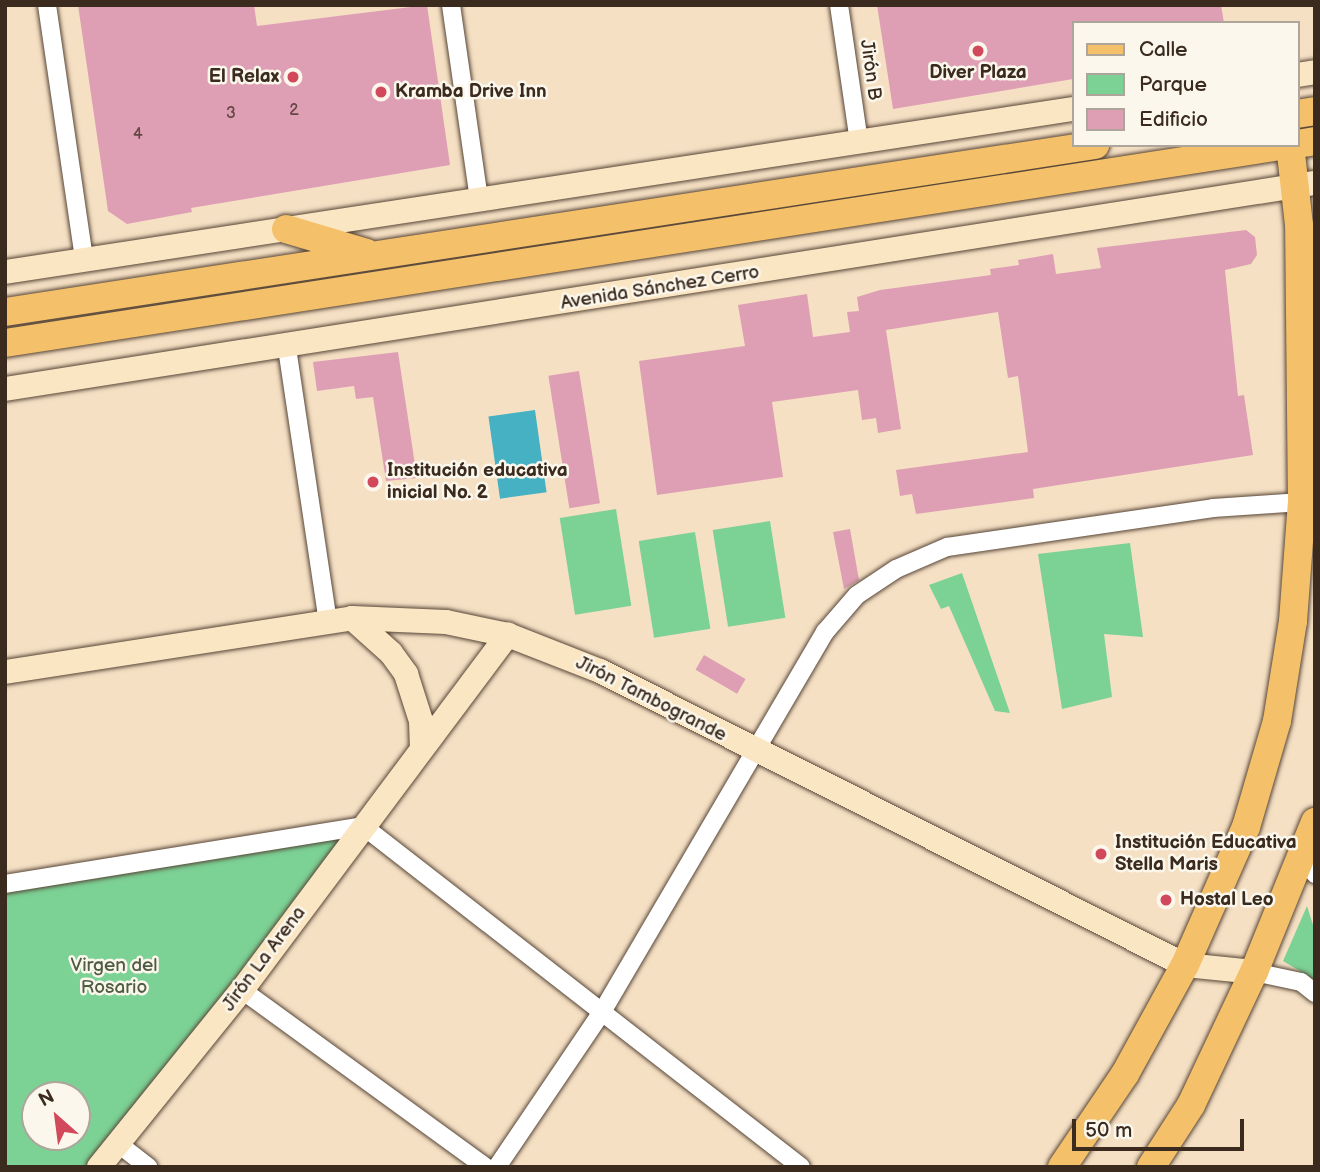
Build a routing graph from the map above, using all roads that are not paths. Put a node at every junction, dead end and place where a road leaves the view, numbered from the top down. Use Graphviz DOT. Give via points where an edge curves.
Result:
graph roads {
  1 [pos="47,5"];
  2 [pos="451,5"];
  3 [pos="839,5"];
  4 [pos="1072,109"];
  5 [pos="859,142"];
  6 [pos="1082,147"];
  7 [pos="1276,147"];
  8 [pos="1290,147"];
  9 [pos="1305,185"];
  10 [pos="479,200"];
  11 [pos="286,229"];
  12 [pos="377,256"];
  13 [pos="84,260"];
  14 [pos="5,272"];
  15 [pos="5,312"];
  16 [pos="5,343"];
  17 [pos="287,348"];
  18 [pos="5,388"];
  19 [pos="1302,502"];
  20 [pos="340,620"];
  21 [pos="508,635"];
  22 [pos="5,672"];
  23 [pos="422,746"];
  24 [pos="755,752"];
  25 [pos="363,826"];
  26 [pos="1311,834"];
  27 [pos="1315,874"];
  28 [pos="5,884"];
  29 [pos="1185,965"];
  30 [pos="1254,972"];
  31 [pos="242,990"];
  32 [pos="1315,993"];
  33 [pos="602,1012"];
  34 [pos="120,1145"];
  35 [pos="99,1167"];
  36 [pos="148,1167"];
  37 [pos="486,1167"];
  38 [pos="497,1167"];
  39 [pos="801,1167"];
  40 [pos="1062,1167"];
  41 [pos="1151,1167"];
  1 -- 13 [label="street"];
  2 -- 10 [label="street"];
  3 -- 5 [label="street, Jirón B"];
  4 -- 5 [label="main road"];
  5 -- 10 [label="main road"];
  6 -- 12 [label="main road"];
  7 -- 16 [label="main road"];
  8 -- 9 [label="main road"];
  9 -- 17 [label="main road, Avenida Sánchez Cerro"];
  9 -- 19 [label="main road"];
  10 -- 11 [label="main road"];
  11 -- 12 [label="main road"];
  11 -- 13 [label="main road"];
  12 -- 15 [label="main road"];
  13 -- 14 [label="main road"];
  17 -- 18 [label="main road, Avenida Sánchez Cerro"];
  17 -- 20 [label="street"];
  19 -- 24 [label="street" via="1213,508 947,547 895,569 857,595 825,632"];
  19 -- 29 [label="main road" via="1293,621 1278,721 1245,827"];
  20 -- 21 [label="main road, Jirón Tambogrande" via="446,622"];
  20 -- 22 [label="main road, Jirón Tambogrande"];
  20 -- 23 [label="main road" via="391,653 405,674 418,709"];
  21 -- 23 [label="main road, Jirón La Arena"];
  21 -- 24 [label="main road, Jirón Tambogrande" via="600,671"];
  23 -- 25 [label="main road, Jirón La Arena"];
  24 -- 29 [label="main road, Jirón Tambogrande"];
  24 -- 33 [label="street"];
  25 -- 28 [label="street"];
  25 -- 31 [label="main road, Jirón La Arena"];
  25 -- 33 [label="street"];
  26 -- 27 [label="street"];
  26 -- 30 [label="main road"];
  29 -- 30 [label="main road, Jirón Tambogrande"];
  29 -- 40 [label="main road" via="1125,1074"];
  30 -- 32 [label="street" via="1301,982"];
  30 -- 41 [label="main road" via="1191,1105"];
  31 -- 34 [label="main road, Jirón La Arena"];
  31 -- 37 [label="street"];
  33 -- 38 [label="street"];
  33 -- 39 [label="street"];
  34 -- 35 [label="main road, Jirón La Arena"];
  34 -- 36 [label="street"];
}
